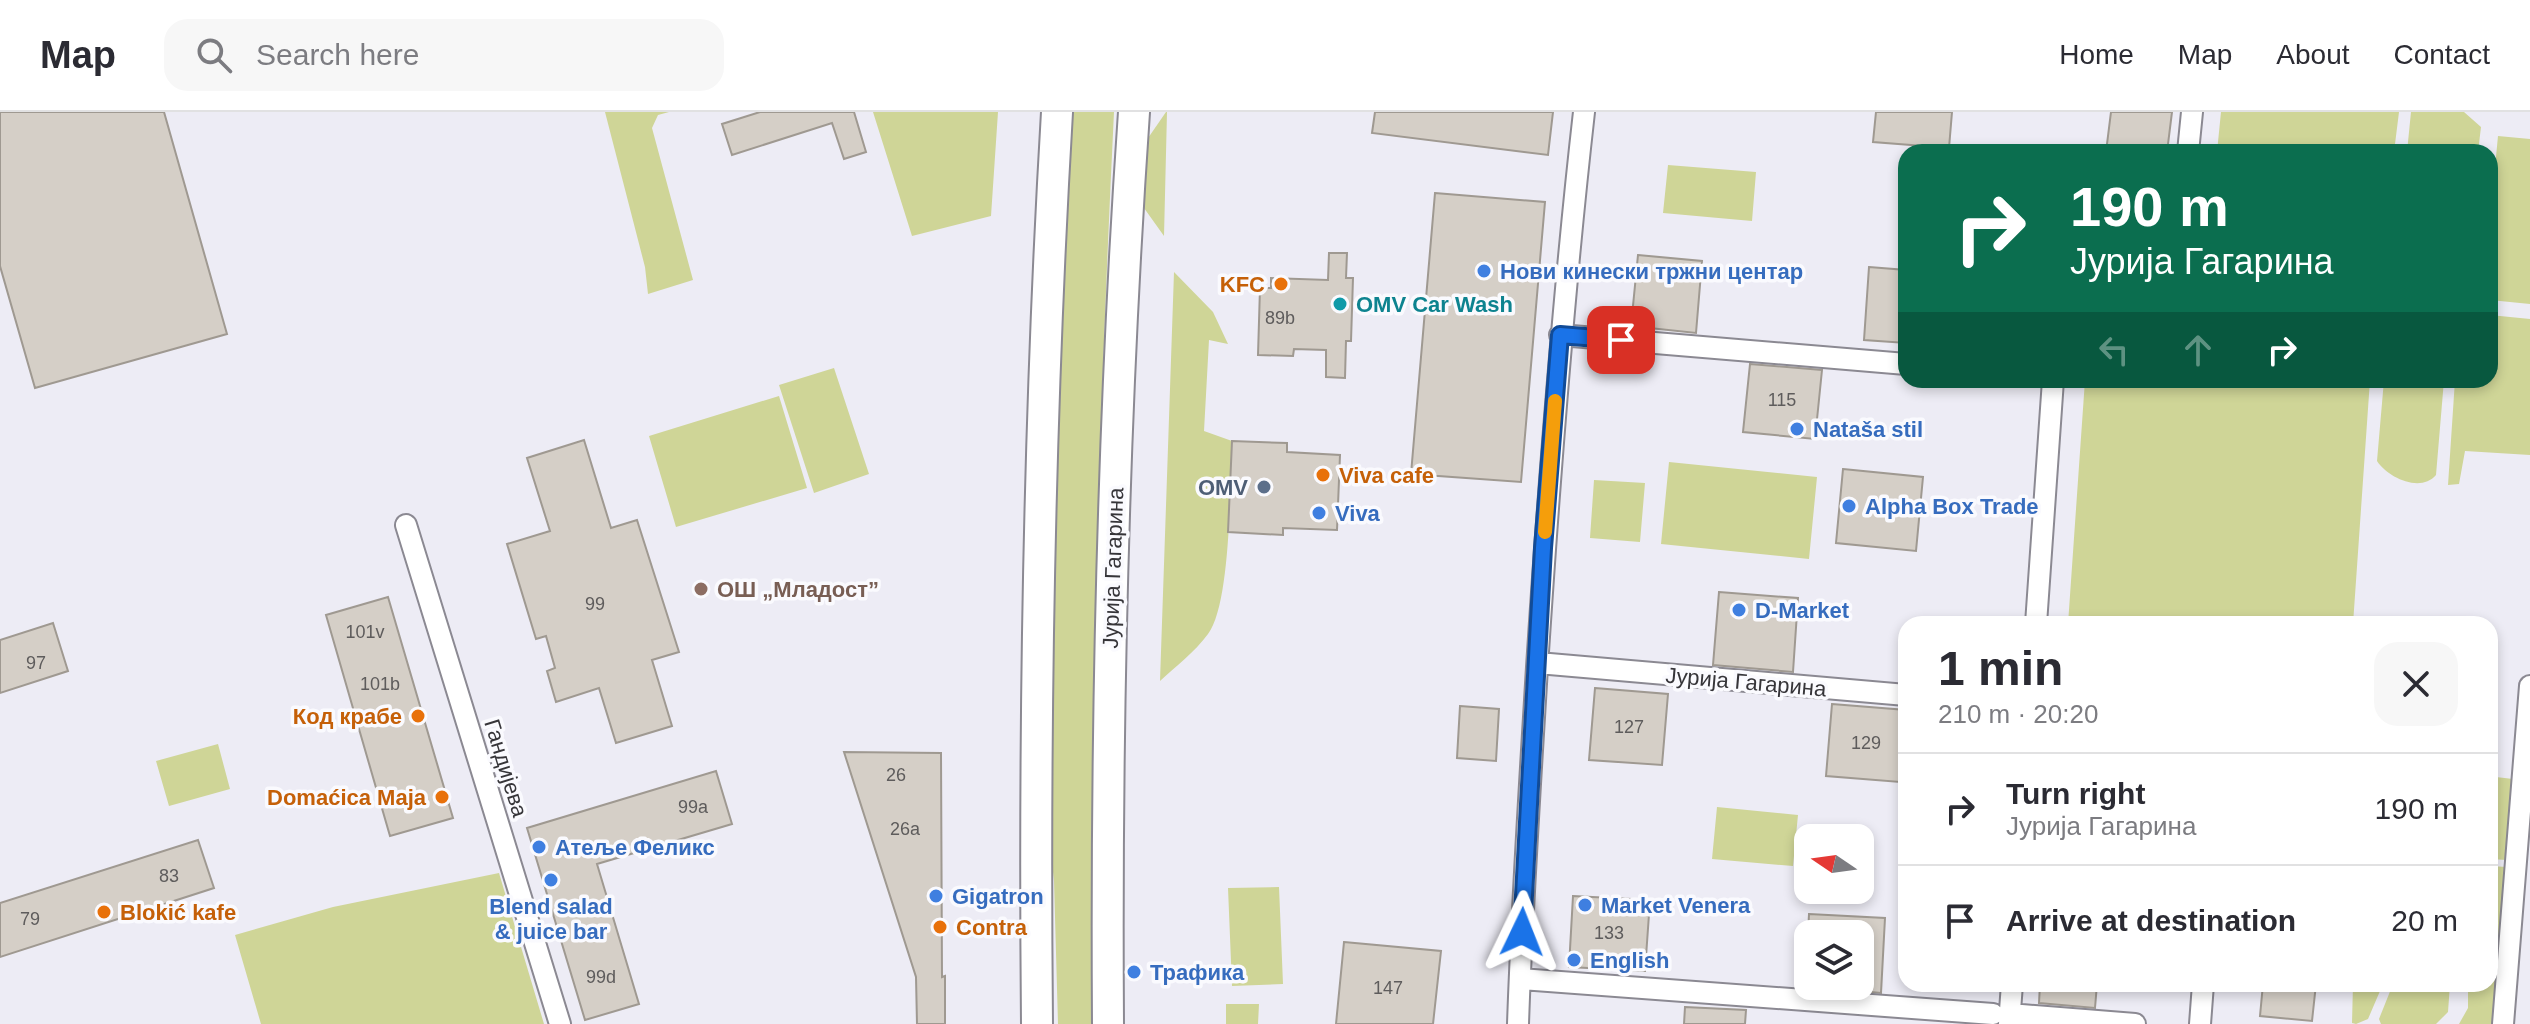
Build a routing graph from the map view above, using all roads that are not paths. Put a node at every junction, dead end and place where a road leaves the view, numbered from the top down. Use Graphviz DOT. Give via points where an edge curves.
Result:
graph roads {
  1 [pos="1057,112"];
  2 [pos="1134,112"];
  3 [pos="1584,112"];
  4 [pos="2192,112"];
  5 [pos="2189,144"];
  6 [pos="1560,335"];
  7 [pos="1898,363"];
  8 [pos="2052,388"];
  9 [pos="406,525"];
  10 [pos="2037,616"];
  11 [pos="1538,663"];
  12 [pos="2530,686"];
  13 [pos="1898,694"];
  14 [pos="1520,979"];
  15 [pos="2010,992"];
  16 [pos="2202,992"];
  17 [pos="1847,1003"];
  18 [pos="2004,1017"];
  19 [pos="2056,1021"];
  20 [pos="560,1024"];
  21 [pos="1037,1024"];
  22 [pos="1108,1024"];
  23 [pos="1518,1024"];
  24 [pos="1845,1024"];
  25 [pos="2135,1024"];
  26 [pos="2200,1024"];
  27 [pos="2503,1024"];
  1 -- 21 [label="main road" via="1039,490"];
  2 -- 22 [label="main road, Јурија Гагарина" via="1111,625"];
  3 -- 6 [label="street"];
  4 -- 5 [label="street"];
  6 -- 7 [label="street"];
  6 -- 11 [label="street"];
  8 -- 10 [label="street"];
  9 -- 20 [label="street, Гандијева"];
  11 -- 13 [label="street, Јурија Гагарина"];
  11 -- 14 [label="street"];
  12 -- 27 [label="street"];
  14 -- 17 [label="street"];
  14 -- 23 [label="street"];
  15 -- 18 [label="street"];
  16 -- 26 [label="street"];
  17 -- 18 [label="street"];
  17 -- 24 [label="street"];
  18 -- 19 [label="street"];
  19 -- 25 [label="street"];
}
